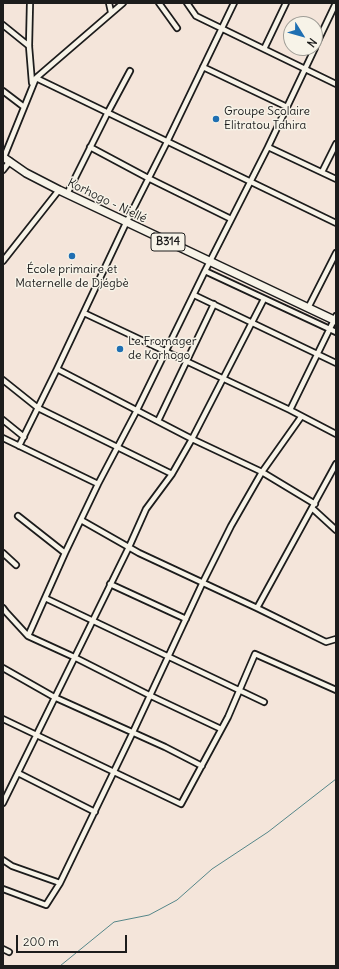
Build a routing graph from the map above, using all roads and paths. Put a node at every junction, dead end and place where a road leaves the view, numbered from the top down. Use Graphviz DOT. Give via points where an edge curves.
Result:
graph roads {
  1 [pos="30,3"];
  2 [pos="109,3"];
  3 [pos="123,3"];
  4 [pos="159,3"];
  5 [pos="187,3"];
  6 [pos="234,3"];
  7 [pos="286,3"];
  8 [pos="336,3"];
  9 [pos="111,12"];
  10 [pos="3,25"];
  11 [pos="177,28"];
  12 [pos="222,29"];
  13 [pos="323,31"];
  14 [pos="29,46"];
  15 [pos="264,49"];
  16 [pos="311,56"];
  17 [pos="203,67"];
  18 [pos="304,69"];
  19 [pos="130,71"];
  20 [pos="36,78"];
  21 [pos="33,84"];
  22 [pos="336,84"];
  23 [pos="3,91"];
  24 [pos="24,107"];
  25 [pos="286,107"];
  26 [pos="108,112"];
  27 [pos="167,142"];
  28 [pos="336,144"];
  29 [pos="268,147"];
  30 [pos="90,148"];
  31 [pos="6,158"];
  32 [pos="3,170"];
  33 [pos="322,172"];
  34 [pos="148,178"];
  35 [pos="336,178"];
  36 [pos="250,181"];
  37 [pos="59,190"];
  38 [pos="66,194"];
  39 [pos="231,219"];
  40 [pos="126,223"];
  41 [pos="336,223"];
  42 [pos="336,253"];
  43 [pos="3,261"];
  44 [pos="210,262"];
  45 [pos="205,270"];
  46 [pos="194,295"];
  47 [pos="264,299"];
  48 [pos="214,304"];
  49 [pos="308,308"];
  50 [pos="84,312"];
  51 [pos="335,319"];
  52 [pos="252,322"];
  53 [pos="330,329"];
  54 [pos="336,332"];
  55 [pos="166,351"];
  56 [pos="317,354"];
  57 [pos="187,361"];
  58 [pos="336,363"];
  59 [pos="57,369"];
  60 [pos="222,378"];
  61 [pos="3,380"];
  62 [pos="38,408"];
  63 [pos="137,410"];
  64 [pos="290,410"];
  65 [pos="301,417"];
  66 [pos="3,420"];
  67 [pos="158,421"];
  68 [pos="336,434"];
  69 [pos="24,437"];
  70 [pos="3,438"];
  71 [pos="192,438"];
  72 [pos="19,446"];
  73 [pos="118,448"];
  74 [pos="336,464"];
  75 [pos="262,472"];
  76 [pos="172,474"];
  77 [pos="98,484"];
  78 [pos="314,506"];
  79 [pos="18,516"];
  80 [pos="81,520"];
  81 [pos="336,530"];
  82 [pos="129,547"];
  83 [pos="3,553"];
  84 [pos="65,553"];
  85 [pos="16,565"];
  86 [pos="203,582"];
  87 [pos="110,584"];
  88 [pos="45,598"];
  89 [pos="3,608"];
  90 [pos="257,608"];
  91 [pos="186,619"];
  92 [pos="92,621"];
  93 [pos="28,636"];
  94 [pos="336,639"];
  95 [pos="74,657"];
  96 [pos="168,657"];
  97 [pos="3,668"];
  98 [pos="336,690"];
  99 [pos="239,691"];
  100 [pos="150,696"];
  101 [pos="54,697"];
  102 [pos="264,702"];
  103 [pos="3,719"];
  104 [pos="221,729"];
  105 [pos="133,732"];
  106 [pos="36,736"];
  107 [pos="202,766"];
  108 [pos="114,772"];
  109 [pos="18,773"];
  110 [pos="3,803"];
  111 [pos="95,812"];
  112 [pos="3,860"];
  113 [pos="60,883"];
  114 [pos="3,889"];
  115 [pos="3,949"];
  116 [pos="9,952"];
  1 -- 14 [label="street"];
  2 -- 9 [label="street"];
  3 -- 9 [label="street"];
  4 -- 11 [label="street"];
  5 -- 12 [label="street" via="196,16"];
  6 -- 12 [label="street"];
  7 -- 15 [label="street"];
  8 -- 13 [label="street"];
  9 -- 20 [label="street"];
  10 -- 14 [label="street"];
  12 -- 15 [label="street"];
  12 -- 17 [label="street"];
  14 -- 21 [label="street"];
  15 -- 18 [label="street"];
  16 -- 18 [label="street"];
  17 -- 25 [label="street"];
  17 -- 27 [label="street"];
  18 -- 22 [label="street"];
  18 -- 25 [label="street"];
  19 -- 26 [label="street"];
  20 -- 21 [label="street"];
  20 -- 26 [label="street"];
  21 -- 24 [label="street"];
  23 -- 24 [label="street"];
  24 -- 31 [label="street"];
  25 -- 29 [label="street"];
  26 -- 27 [label="street"];
  26 -- 30 [label="street"];
  27 -- 34 [label="street"];
  27 -- 36 [label="street"];
  28 -- 33 [label="street"];
  29 -- 33 [label="street"];
  29 -- 36 [label="street"];
  30 -- 34 [label="street"];
  30 -- 38 [label="street"];
  31 -- 32 [label="street"];
  31 -- 37 [label="main road, Korhogo - Niellé / B314" via="26,173"];
  33 -- 35 [label="street"];
  34 -- 39 [label="street"];
  34 -- 40 [label="street"];
  36 -- 39 [label="street"];
  36 -- 41 [label="street"];
  37 -- 38 [label="main road, Korhogo - Niellé / B314"];
  37 -- 43 [label="street"];
  38 -- 40 [label="main road, Korhogo - Niellé / B314"];
  39 -- 44 [label="street"];
  40 -- 44 [label="main road, Korhogo - Niellé / B314"];
  40 -- 50 [label="street"];
  42 -- 49 [label="street"];
  44 -- 45 [label="street"];
  44 -- 49 [label="main road, Korhogo - Niellé / B314"];
  45 -- 46 [label="street"];
  45 -- 47 [label="street"];
  46 -- 48 [label="street"];
  46 -- 55 [label="street"];
  47 -- 52 [label="street"];
  47 -- 53 [label="street"];
  48 -- 52 [label="street"];
  48 -- 57 [label="street"];
  49 -- 51 [label="main road, Korhogo - Niellé / B314"];
  50 -- 55 [label="street"];
  50 -- 59 [label="street"];
  51 -- 53 [label="street"];
  52 -- 56 [label="street"];
  52 -- 60 [label="street"];
  53 -- 54 [label="street"];
  53 -- 56 [label="street"];
  55 -- 57 [label="street"];
  55 -- 63 [label="street"];
  56 -- 58 [label="street"];
  56 -- 64 [label="street"];
  57 -- 60 [label="street"];
  57 -- 67 [label="street"];
  59 -- 62 [label="street"];
  59 -- 63 [label="street"];
  60 -- 64 [label="street"];
  60 -- 71 [label="street"];
  61 -- 62 [label="street"];
  62 -- 69 [label="street"];
  62 -- 73 [label="street"];
  63 -- 67 [label="street"];
  63 -- 73 [label="street"];
  64 -- 65 [label="street"];
  65 -- 68 [label="street"];
  65 -- 75 [label="street"];
  66 -- 69 [label="street"];
  67 -- 71 [label="street"];
  69 -- 72 [label="street"];
  70 -- 72 [label="street"];
  71 -- 75 [label="street"];
  71 -- 76 [label="street"];
  72 -- 77 [label="street"];
  73 -- 76 [label="street"];
  73 -- 77 [label="street"];
  74 -- 78 [label="street"];
  75 -- 78 [label="street"];
  75 -- 86 [label="street"];
  76 -- 82 [label="street" via="146,509"];
  77 -- 80 [label="street"];
  78 -- 81 [label="street"];
  78 -- 90 [label="street"];
  79 -- 84 [label="street"];
  80 -- 82 [label="street"];
  80 -- 84 [label="street"];
  82 -- 86 [label="street"];
  82 -- 87 [label="street"];
  83 -- 85 [label="street"];
  84 -- 88 [label="street"];
  86 -- 90 [label="street"];
  86 -- 91 [label="street"];
  87 -- 91 [label="street"];
  87 -- 92 [label="street"];
  88 -- 92 [label="street"];
  88 -- 93 [label="street"];
  89 -- 93 [label="street"];
  90 -- 94 [label="street" via="326,642"];
  91 -- 96 [label="street"];
  92 -- 95 [label="street"];
  92 -- 96 [label="street"];
  93 -- 95 [label="street"];
  95 -- 100 [label="street"];
  95 -- 101 [label="street"];
  96 -- 99 [label="street"];
  96 -- 100 [label="street"];
  97 -- 101 [label="street"];
  98 -- 99 [label="street" via="255,654"];
  99 -- 102 [label="street"];
  99 -- 104 [label="street"];
  100 -- 104 [label="street"];
  100 -- 105 [label="street"];
  101 -- 105 [label="street"];
  101 -- 106 [label="street"];
  103 -- 106 [label="street"];
  104 -- 107 [label="street"];
  105 -- 107 [label="street"];
  105 -- 108 [label="street"];
  106 -- 108 [label="street"];
  106 -- 109 [label="street"];
  107 -- 108 [label="street" via="181,804"];
  108 -- 111 [label="street"];
  109 -- 110 [label="street"];
  109 -- 111 [label="street"];
  111 -- 113 [label="street"];
  112 -- 113 [label="street" via="12,866"];
  113 -- 114 [label="street" via="46,904"];
  115 -- 116 [label="street"];
}
